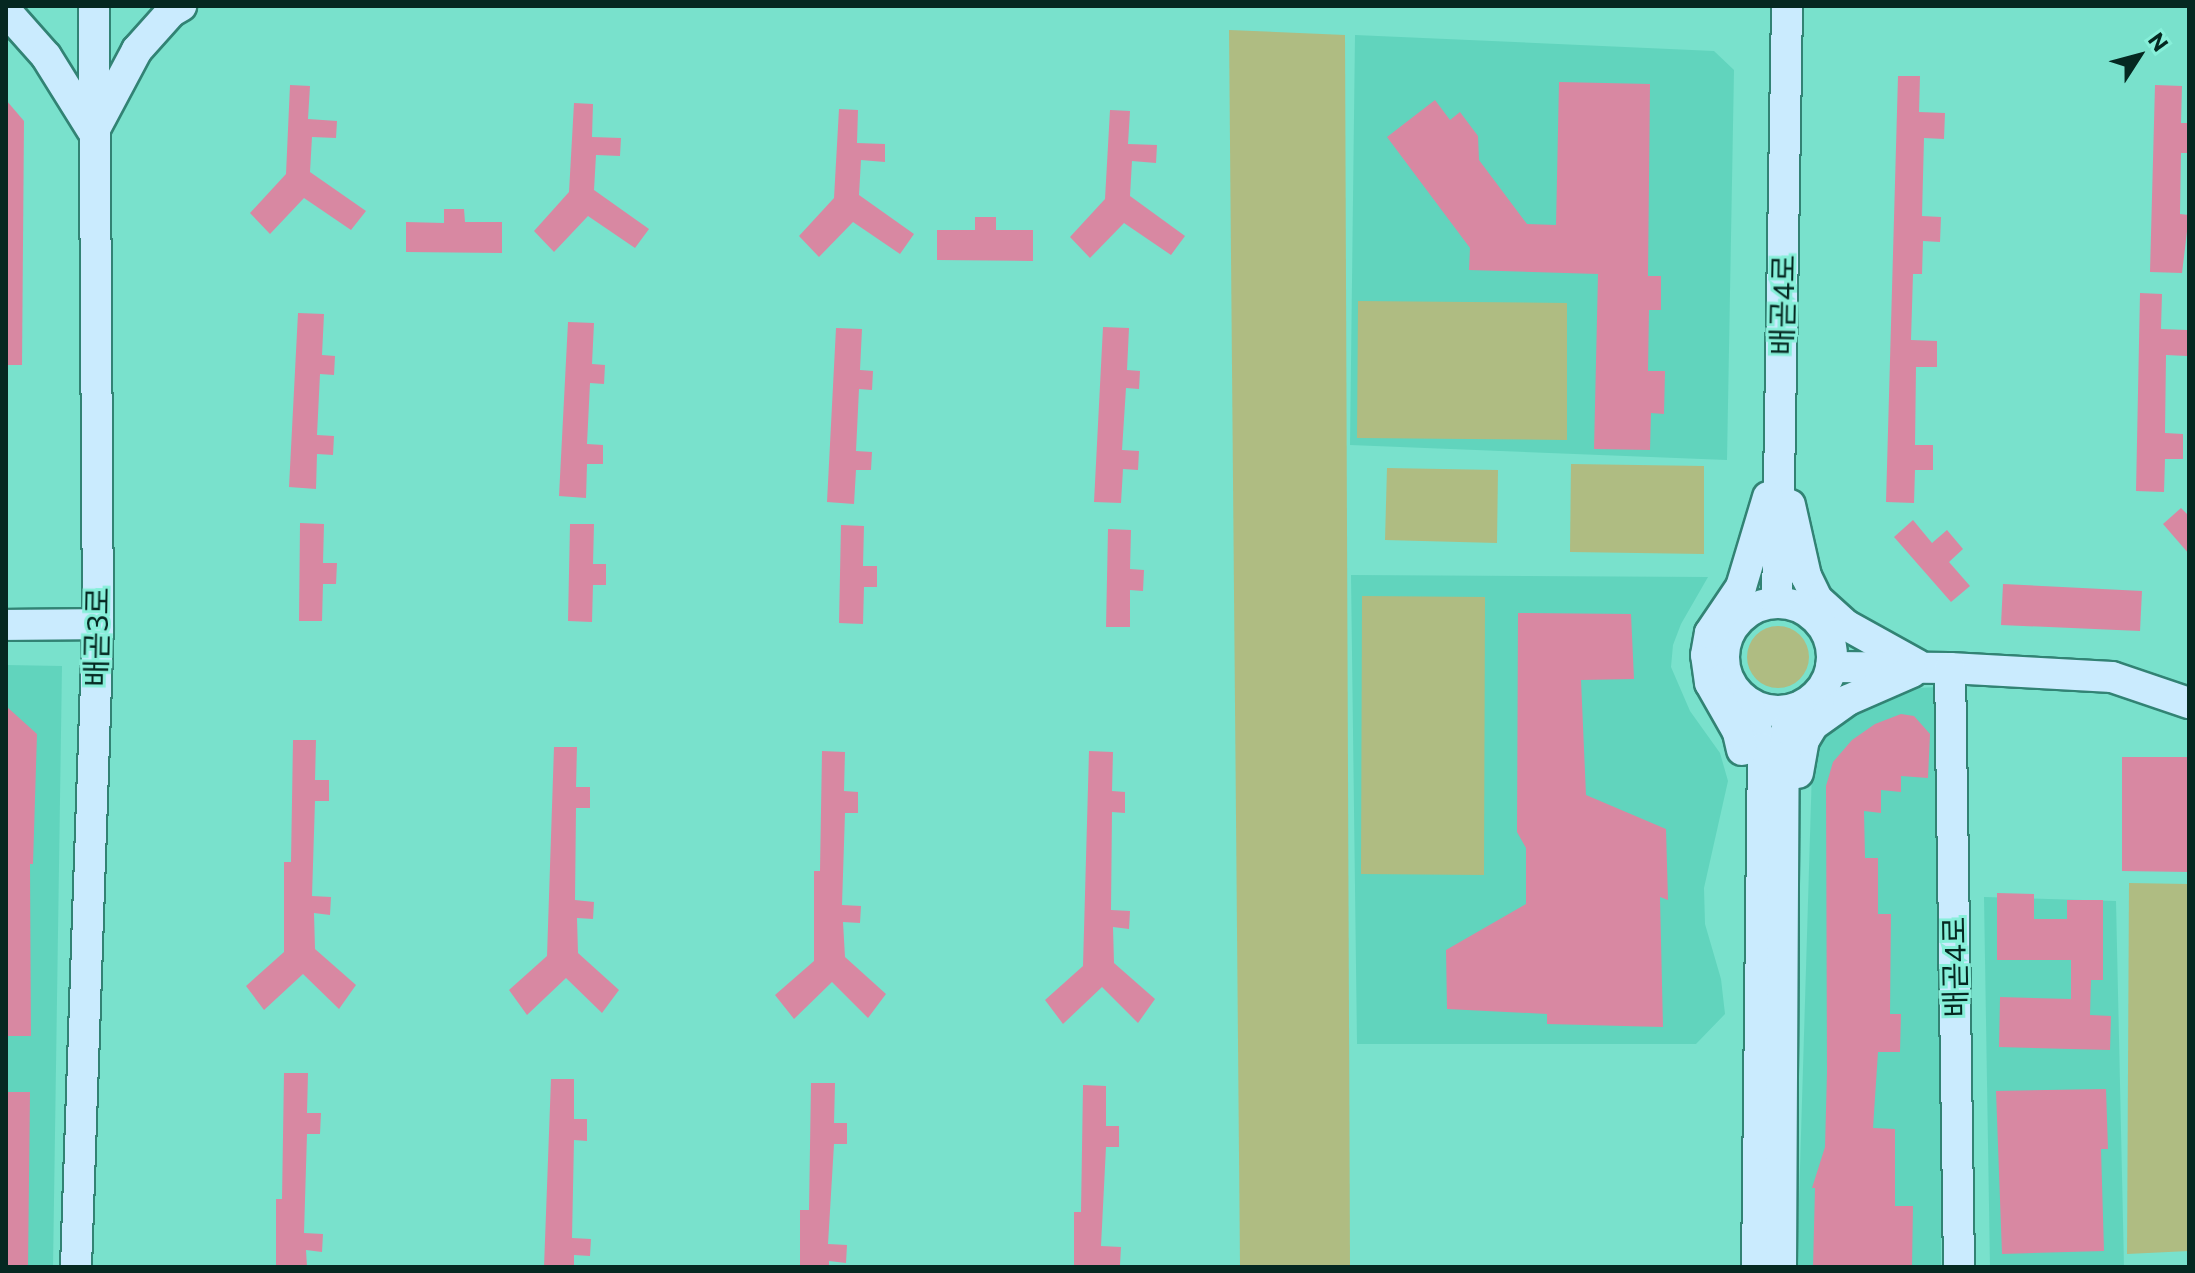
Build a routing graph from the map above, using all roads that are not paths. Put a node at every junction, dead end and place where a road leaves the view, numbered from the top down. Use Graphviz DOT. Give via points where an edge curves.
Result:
graph roads {
  1 [pos="94,6"];
  2 [pos="181,6"];
  3 [pos="1787,6"];
  4 [pos="6,11"];
  5 [pos="93,132"];
  6 [pos="1779,460"];
  7 [pos="1777,603"];
  8 [pos="98,624"];
  9 [pos="6,625"];
  10 [pos="1831,667"];
  11 [pos="1936,668"];
  12 [pos="1747,702"];
  13 [pos="2189,703"];
  14 [pos="1799,707"];
  15 [pos="1772,877"];
  16 [pos="76,1267"];
  17 [pos="1757,1267"];
  18 [pos="1781,1267"];
  19 [pos="1959,1267"];
  1 -- 5 [label="main road, 배곧3로"];
  2 -- 5 [label="main road" via="137,50"];
  3 -- 6 [label="main road, 배곧4로"];
  4 -- 5 [label="main road" via="46,56"];
  5 -- 8 [label="main road, 배곧3로"];
  6 -- 7 [label="main road, 배곧4로"];
  6 -- 11 [label="main road" via="1806,576 1817,599 1846,625"];
  6 -- 15 [label="main road" via="1741,587 1710,633 1706,655 1710,683 1738,732"];
  7 -- 10 [label="main road" via="1816,619 1827,633"];
  7 -- 12 [label="main road" via="1752,609 1727,636 1725,672"];
  8 -- 9 [label="main road"];
  8 -- 16 [label="main road, 배곧3로"];
  10 -- 11 [label="main road"];
  10 -- 14 [label="main road" via="1826,684"];
  11 -- 13 [label="main road" via="2112,677"];
  11 -- 15 [label="main road" via="1848,700 1813,725 1804,740"];
  11 -- 19 [label="main road, 배곧4로"];
  12 -- 14 [label="main road" via="1781,712"];
  12 -- 15 [label="main road" via="1763,748"];
  14 -- 15 [label="main road" via="1787,729"];
  15 -- 17 [label="main road"];
  15 -- 18 [label="main road"];
}
